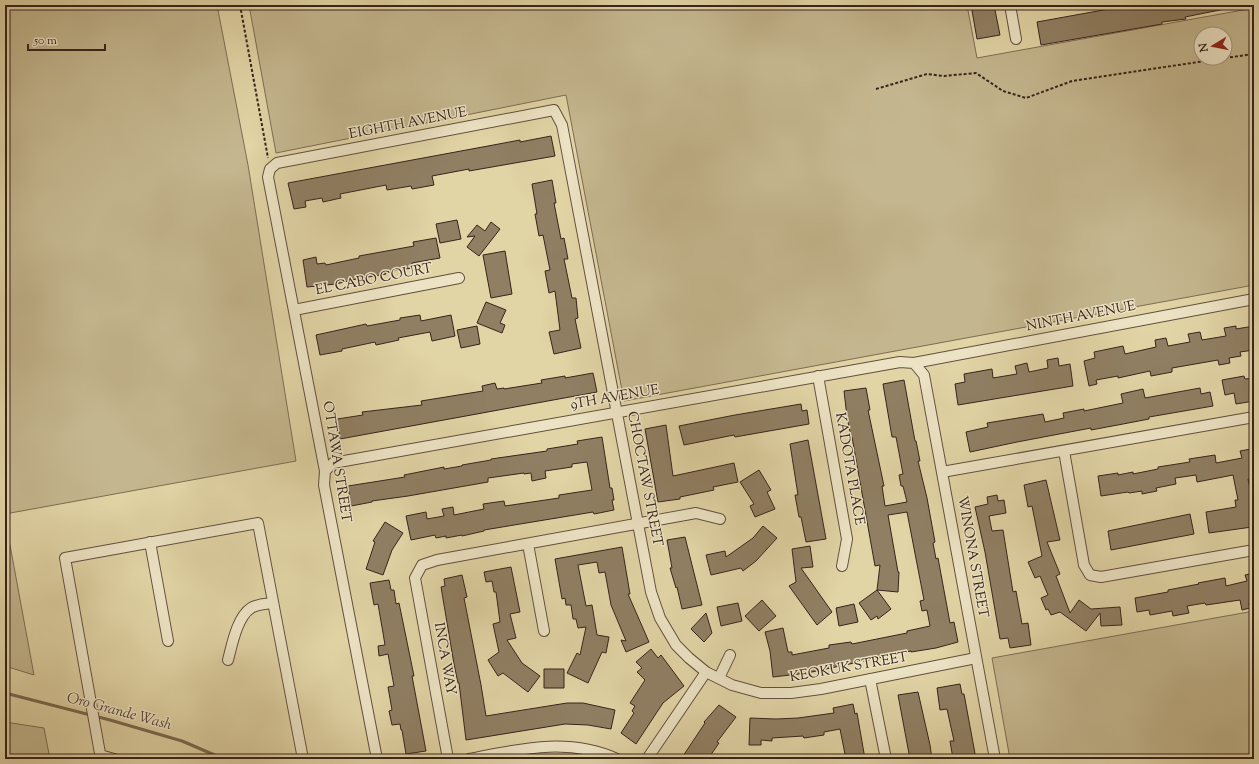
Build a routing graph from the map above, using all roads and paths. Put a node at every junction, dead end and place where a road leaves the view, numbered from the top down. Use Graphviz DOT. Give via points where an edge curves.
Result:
graph roads {
  1 [pos="240,5"];
  2 [pos="1010,5"];
  3 [pos="1016,39"];
  4 [pos="1254,54"];
  5 [pos="1233,57"];
  6 [pos="1193,63"];
  7 [pos="876,89"];
  8 [pos="554,110"];
  9 [pos="270,169"];
  10 [pos="459,278"];
  11 [pos="1254,299"];
  12 [pos="294,310"];
  13 [pos="914,363"];
  14 [pos="818,376"];
  15 [pos="617,412"];
  16 [pos="1254,417"];
  17 [pos="1064,450"];
  18 [pos="325,471"];
  19 [pos="942,472"];
  20 [pos="720,519"];
  21 [pos="639,524"];
  22 [pos="150,542"];
  23 [pos="528,544"];
  24 [pos="1254,550"];
  25 [pos="842,566"];
  26 [pos="273,603"];
  27 [pos="544,631"];
  28 [pos="168,641"];
  29 [pos="730,656"];
  30 [pos="976,658"];
  31 [pos="228,660"];
  32 [pos="706,672"];
  33 [pos="719,678"];
  34 [pos="870,679"];
  35 [pos="101,757"];
  36 [pos="114,759"];
  37 [pos="303,759"];
  38 [pos="377,759"];
  39 [pos="448,759"];
  40 [pos="469,759"];
  41 [pos="617,759"];
  42 [pos="647,759"];
  43 [pos="886,759"];
  44 [pos="995,759"];
  1 -- 9 [label="path"];
  2 -- 3 [label="street"];
  4 -- 5 [label="path"];
  6 -- 7 [label="path" via="1072,81 1026,98 1003,92 976,74 926,74"];
  8 -- 9 [label="street, EIGHTH AVENUE" via="277,163"];
  8 -- 15 [label="street, CHOCTAW STREET" via="562,125"];
  9 -- 12 [label="street, OTTAWA STREET" via="268,177"];
  10 -- 12 [label="street, EL CABO COURT"];
  11 -- 13 [label="street, NINTH AVENUE"];
  12 -- 18 [label="street, OTTAWA STREET"];
  13 -- 14 [label="street, 9TH AVENUE" via="900,362"];
  13 -- 19 [label="street, WINONA STREET" via="924,375"];
  14 -- 15 [label="street, 9TH AVENUE"];
  14 -- 25 [label="street, KADOTA PLACE" via="847,539"];
  15 -- 18 [label="street, 9TH AVENUE" via="333,463"];
  15 -- 21 [label="street, CHOCTAW STREET"];
  16 -- 17 [label="street"];
  17 -- 19 [label="street"];
  17 -- 24 [label="street" via="1084,565 1090,574 1101,577"];
  18 -- 38 [label="street, OTTAWA STREET" via="324,485"];
  19 -- 30 [label="street, WINONA STREET"];
  20 -- 21 [label="street" via="696,513"];
  21 -- 23 [label="street"];
  21 -- 32 [label="street, CHOCTAW STREET" via="651,592 660,618 676,645"];
  22 -- 26 [label="street" via="258,523"];
  22 -- 28 [label="street"];
  22 -- 35 [label="street" via="65,558"];
  23 -- 27 [label="street"];
  23 -- 39 [label="street, INCA WAY" via="437,560 422,565 415,578"];
  26 -- 31 [label="street" via="250,608 237,628"];
  26 -- 37 [label="street"];
  29 -- 33 [label="street"];
  30 -- 34 [label="street, KEOKUK STREET"];
  30 -- 44 [label="street, WINONA STREET"];
  32 -- 33 [label="street, KEOKUK STREET"];
  32 -- 42 [label="street"];
  33 -- 34 [label="street, KEOKUK STREET" via="732,685 761,693 791,693"];
  34 -- 43 [label="street"];
  35 -- 36 [label="street"];
  40 -- 41 [label="street" via="526,748 575,747"];
}
